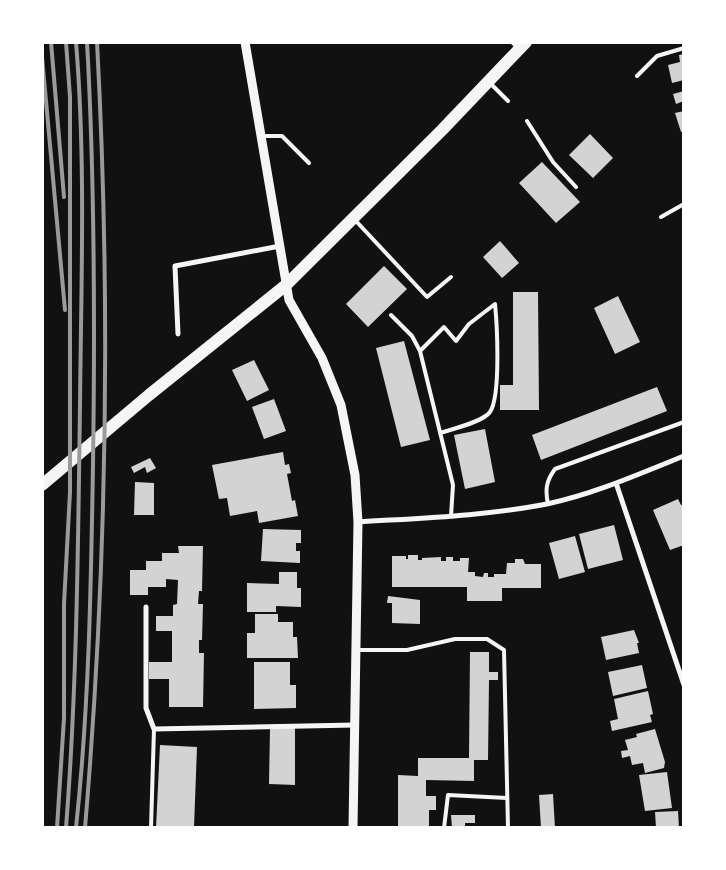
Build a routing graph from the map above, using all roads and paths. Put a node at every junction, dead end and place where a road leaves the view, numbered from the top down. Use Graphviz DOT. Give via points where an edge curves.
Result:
graph roads {
  1 [pos="244,42"];
  2 [pos="519,45"];
  3 [pos="684,48"];
  4 [pos="637,76"];
  5 [pos="488,82"];
  6 [pos="508,101"];
  7 [pos="527,121"];
  8 [pos="261,136"];
  9 [pos="309,163"];
  10 [pos="576,187"];
  11 [pos="684,204"];
  12 [pos="662,217"];
  13 [pos="353,218"];
  14 [pos="281,246"];
  15 [pos="451,277"];
  16 [pos="286,285"];
  17 [pos="391,315"];
  18 [pos="178,334"];
  19 [pos="420,351"];
  20 [pos="684,422"];
  21 [pos="440,433"];
  22 [pos="684,456"];
  23 [pos="616,483"];
  24 [pos="42,485"];
  25 [pos="548,504"];
  26 [pos="451,516"];
  27 [pos="358,522"];
  28 [pos="146,607"];
  29 [pos="356,650"];
  30 [pos="684,685"];
  31 [pos="355,725"];
  32 [pos="154,729"];
  33 [pos="507,798"];
  34 [pos="151,828"];
  35 [pos="353,828"];
  36 [pos="444,828"];
  37 [pos="508,828"];
  1 -- 8 [label="street"];
  2 -- 5 [label="main road"];
  3 -- 4 [label="lane" via="657,56"];
  5 -- 6 [label="lane"];
  5 -- 13 [label="main road"];
  7 -- 10 [label="lane" via="553,162"];
  8 -- 9 [label="lane" via="282,136"];
  8 -- 14 [label="street"];
  11 -- 12 [label="lane"];
  13 -- 15 [label="lane" via="427,297"];
  13 -- 16 [label="main road"];
  14 -- 16 [label="street"];
  14 -- 18 [label="street" via="175,266"];
  16 -- 24 [label="main road"];
  16 -- 27 [label="street" via="289,300 322,358 341,405 355,475"];
  17 -- 19 [label="lane" via="412,336"];
  19 -- 21 [label="lane"];
  19 -- 21 [label="lane" via="444,327 456,341 469,324 495,304 497,345 494,402 490,412 481,419"];
  20 -- 25 [label="lane" via="555,469 548,478 545,492"];
  21 -- 26 [label="lane" via="453,485"];
  22 -- 23 [label="street"];
  23 -- 25 [label="street"];
  23 -- 30 [label="street"];
  25 -- 26 [label="street"];
  26 -- 27 [label="street"];
  27 -- 29 [label="street"];
  28 -- 32 [label="street" via="146,708"];
  29 -- 31 [label="street"];
  29 -- 33 [label="lane" via="407,650 455,639 487,639 504,650"];
  31 -- 32 [label="street"];
  31 -- 35 [label="street"];
  32 -- 34 [label="lane"];
  33 -- 36 [label="lane" via="448,796"];
  33 -- 37 [label="lane"];
}
